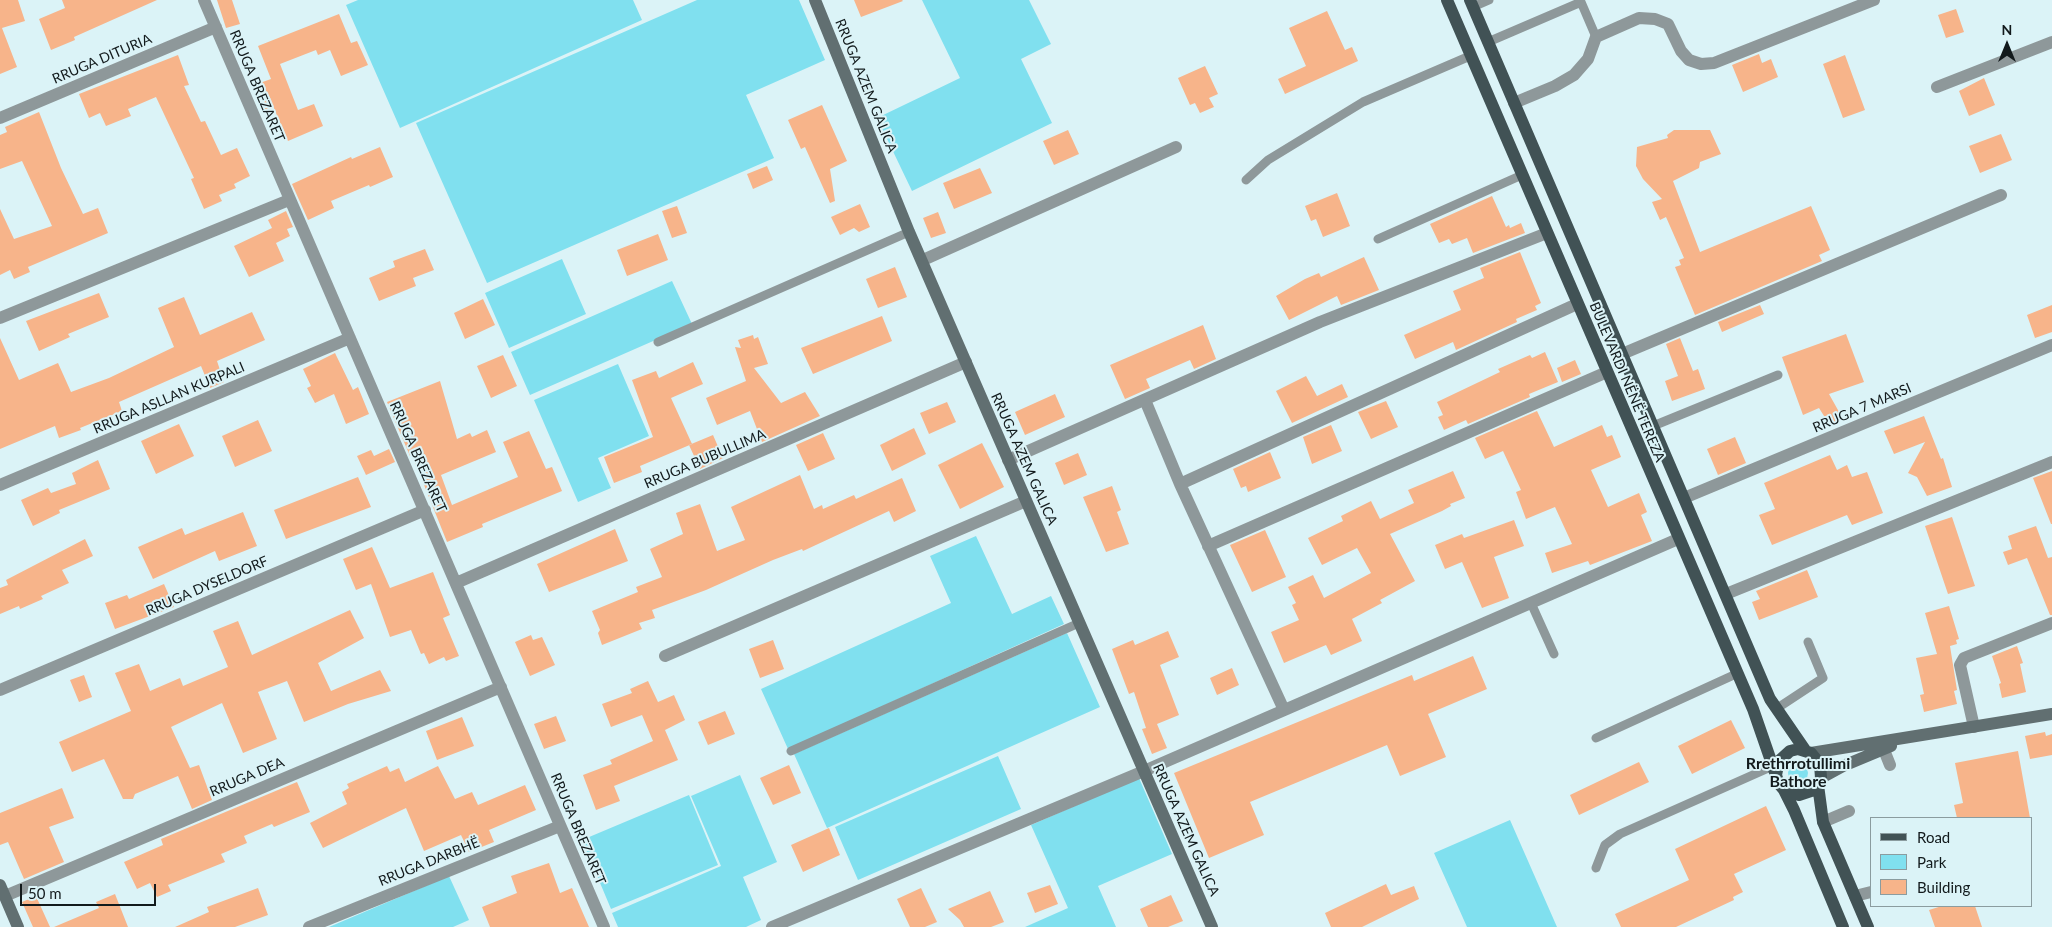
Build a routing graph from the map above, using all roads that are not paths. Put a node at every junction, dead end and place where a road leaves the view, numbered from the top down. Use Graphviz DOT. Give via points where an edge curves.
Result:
graph roads {
  1 [pos="204,0"];
  2 [pos="815,0"];
  3 [pos="1447,0"];
  4 [pos="1489,0"];
  5 [pos="1874,0"];
  6 [pos="1472,3"];
  7 [pos="216,27"];
  8 [pos="1596,37"];
  9 [pos="1488,42"];
  10 [pos="2052,42"];
  11 [pos="1470,56"];
  12 [pos="1937,87"];
  13 [pos="1514,103"];
  14 [pos="0,118"];
  15 [pos="1176,147"];
  16 [pos="1522,175"];
  17 [pos="1246,180"];
  18 [pos="2001,195"];
  19 [pos="289,200"];
  20 [pos="910,232"];
  21 [pos="1547,232"];
  22 [pos="1378,239"];
  23 [pos="923,260"];
  24 [pos="1577,304"];
  25 [pos="0,318"];
  26 [pos="350,338"];
  27 [pos="658,342"];
  28 [pos="2052,345"];
  29 [pos="1622,354"];
  30 [pos="966,362"];
  31 [pos="1606,372"];
  32 [pos="1778,375"];
  33 [pos="1145,400"];
  34 [pos="1653,426"];
  35 [pos="1008,460"];
  36 [pos="2052,462"];
  37 [pos="1180,484"];
  38 [pos="0,485"];
  39 [pos="1684,498"];
  40 [pos="1026,501"];
  41 [pos="425,510"];
  42 [pos="1678,539"];
  43 [pos="1208,546"];
  44 [pos="456,582"];
  45 [pos="1726,594"];
  46 [pos="1531,602"];
  47 [pos="1079,622"];
  48 [pos="2052,623"];
  49 [pos="1808,642"];
  50 [pos="1554,654"];
  51 [pos="665,656"];
  52 [pos="1736,674"];
  53 [pos="501,688"];
  54 [pos="0,690"];
  55 [pos="1776,709"];
  56 [pos="1284,710"];
  57 [pos="2052,714"];
  58 [pos="1974,727"];
  59 [pos="1596,738"];
  60 [pos="1907,739"];
  61 [pos="1884,750"];
  62 [pos="1808,751"];
  63 [pos="791,752"];
  64 [pos="1890,765"];
  65 [pos="1144,771"];
  66 [pos="1774,771"];
  67 [pos="1820,781"];
  68 [pos="1784,790"];
  69 [pos="1849,811"];
  70 [pos="1823,822"];
  71 [pos="560,826"];
  72 [pos="1596,868"];
  73 [pos="2,890"];
  74 [pos="1870,892"];
  75 [pos="1855,896"];
  76 [pos="18,927"];
  77 [pos="309,927"];
  78 [pos="604,927"];
  79 [pos="772,927"];
  80 [pos="1212,927"];
  81 [pos="1843,927"];
  82 [pos="1868,927"];
  1 -- 7 [label="street, RRUGA BREZARET"];
  2 -- 20 [label="street, RRUGA AZEM GALICA"];
  3 -- 11 [label="main road, BULEVARDI NËNË TEREZA"];
  4 -- 6 [label="lane"];
  5 -- 8 [label="street" via="1714,63 1701,64 1689,60 1668,24 1654,19 1640,18"];
  6 -- 9 [label="main road, BULEVARDI NËNË TEREZA"];
  7 -- 14 [label="street, RRUGA DITURIA"];
  7 -- 19 [label="street, RRUGA BREZARET"];
  8 -- 9 [label="lane" via="1581,2"];
  8 -- 13 [label="street" via="1588,59 1574,75"];
  9 -- 13 [label="main road, BULEVARDI NËNË TEREZA"];
  10 -- 12 [label="street"];
  11 -- 16 [label="main road, BULEVARDI NËNË TEREZA"];
  11 -- 17 [label="lane" via="1364,102 1268,160"];
  13 -- 29 [label="main road, BULEVARDI NËNË TEREZA"];
  15 -- 23 [label="street"];
  16 -- 21 [label="main road, BULEVARDI NËNË TEREZA"];
  16 -- 22 [label="lane"];
  18 -- 29 [label="street"];
  19 -- 25 [label="street"];
  19 -- 26 [label="street, RRUGA BREZARET"];
  20 -- 23 [label="street, RRUGA AZEM GALICA"];
  20 -- 27 [label="lane"];
  21 -- 24 [label="main road, BULEVARDI NËNË TEREZA"];
  21 -- 33 [label="street" via="1320,322"];
  23 -- 30 [label="street, RRUGA AZEM GALICA"];
  24 -- 31 [label="main road, BULEVARDI NËNË TEREZA"];
  24 -- 37 [label="street"];
  26 -- 38 [label="street, RRUGA ASLLAN KURPALI"];
  26 -- 41 [label="street, RRUGA BREZARET"];
  28 -- 39 [label="street, RRUGA 7 MARSI"];
  29 -- 34 [label="main road, BULEVARDI NËNË TEREZA"];
  30 -- 35 [label="street, RRUGA AZEM GALICA"];
  30 -- 44 [label="street, RRUGA BUBULLIMA"];
  31 -- 42 [label="main road, BULEVARDI NËNË TEREZA"];
  31 -- 43 [label="street"];
  32 -- 34 [label="lane"];
  33 -- 35 [label="street"];
  33 -- 37 [label="street"];
  34 -- 39 [label="main road, BULEVARDI NËNË TEREZA"];
  35 -- 40 [label="street, RRUGA AZEM GALICA"];
  36 -- 45 [label="street"];
  37 -- 43 [label="street"];
  39 -- 45 [label="main road, BULEVARDI NËNË TEREZA"];
  40 -- 47 [label="street, RRUGA AZEM GALICA"];
  40 -- 51 [label="street"];
  41 -- 44 [label="street, RRUGA BREZARET"];
  41 -- 54 [label="street, RRUGA DYSELDORF"];
  42 -- 46 [label="street"];
  42 -- 52 [label="main road, BULEVARDI NËNË TEREZA"];
  43 -- 56 [label="street"];
  44 -- 53 [label="street, RRUGA BREZARET"];
  45 -- 55 [label="main road, BULEVARDI NËNË TEREZA"];
  46 -- 50 [label="lane"];
  46 -- 56 [label="street"];
  47 -- 63 [label="lane"];
  47 -- 65 [label="street, RRUGA AZEM GALICA"];
  48 -- 58 [label="street" via="1964,658 1960,665"];
  49 -- 55 [label="lane" via="1823,678"];
  52 -- 59 [label="lane"];
  52 -- 66 [label="main road, BULEVARDI NËNË TEREZA" via="1753,709"];
  53 -- 71 [label="street, RRUGA BREZARET"];
  53 -- 73 [label="street, RRUGA DEA"];
  55 -- 62 [label="main road, BULEVARDI NËNË TEREZA"];
  56 -- 65 [label="street"];
  57 -- 58 [label="street"];
  58 -- 60 [label="street"];
  60 -- 61 [label="street"];
  60 -- 62 [label="street"];
  61 -- 64 [label="street"];
  61 -- 67 [label="street" via="1844,766"];
  62 -- 66 [label="main road" via="1790,750"];
  62 -- 67 [label="main road, BULEVARDI NËNË TEREZA" via="1820,764"];
  65 -- 79 [label="street"];
  65 -- 80 [label="street, RRUGA AZEM GALICA"];
  66 -- 68 [label="main road, BULEVARDI NËNË TEREZA"];
  66 -- 72 [label="lane" via="1620,834 1605,845"];
  67 -- 68 [label="main road" via="1806,794"];
  67 -- 70 [label="main road, BULEVARDI NËNË TEREZA"];
  68 -- 81 [label="main road, BULEVARDI NËNË TEREZA"];
  69 -- 70 [label="street"];
  70 -- 75 [label="main road, BULEVARDI NËNË TEREZA"];
  71 -- 77 [label="street, RRUGA DARBHË"];
  71 -- 78 [label="street, RRUGA BREZARET"];
  73 -- 76 [label="street"];
  74 -- 75 [label="street"];
  75 -- 82 [label="main road, BULEVARDI NËNË TEREZA"];
}
